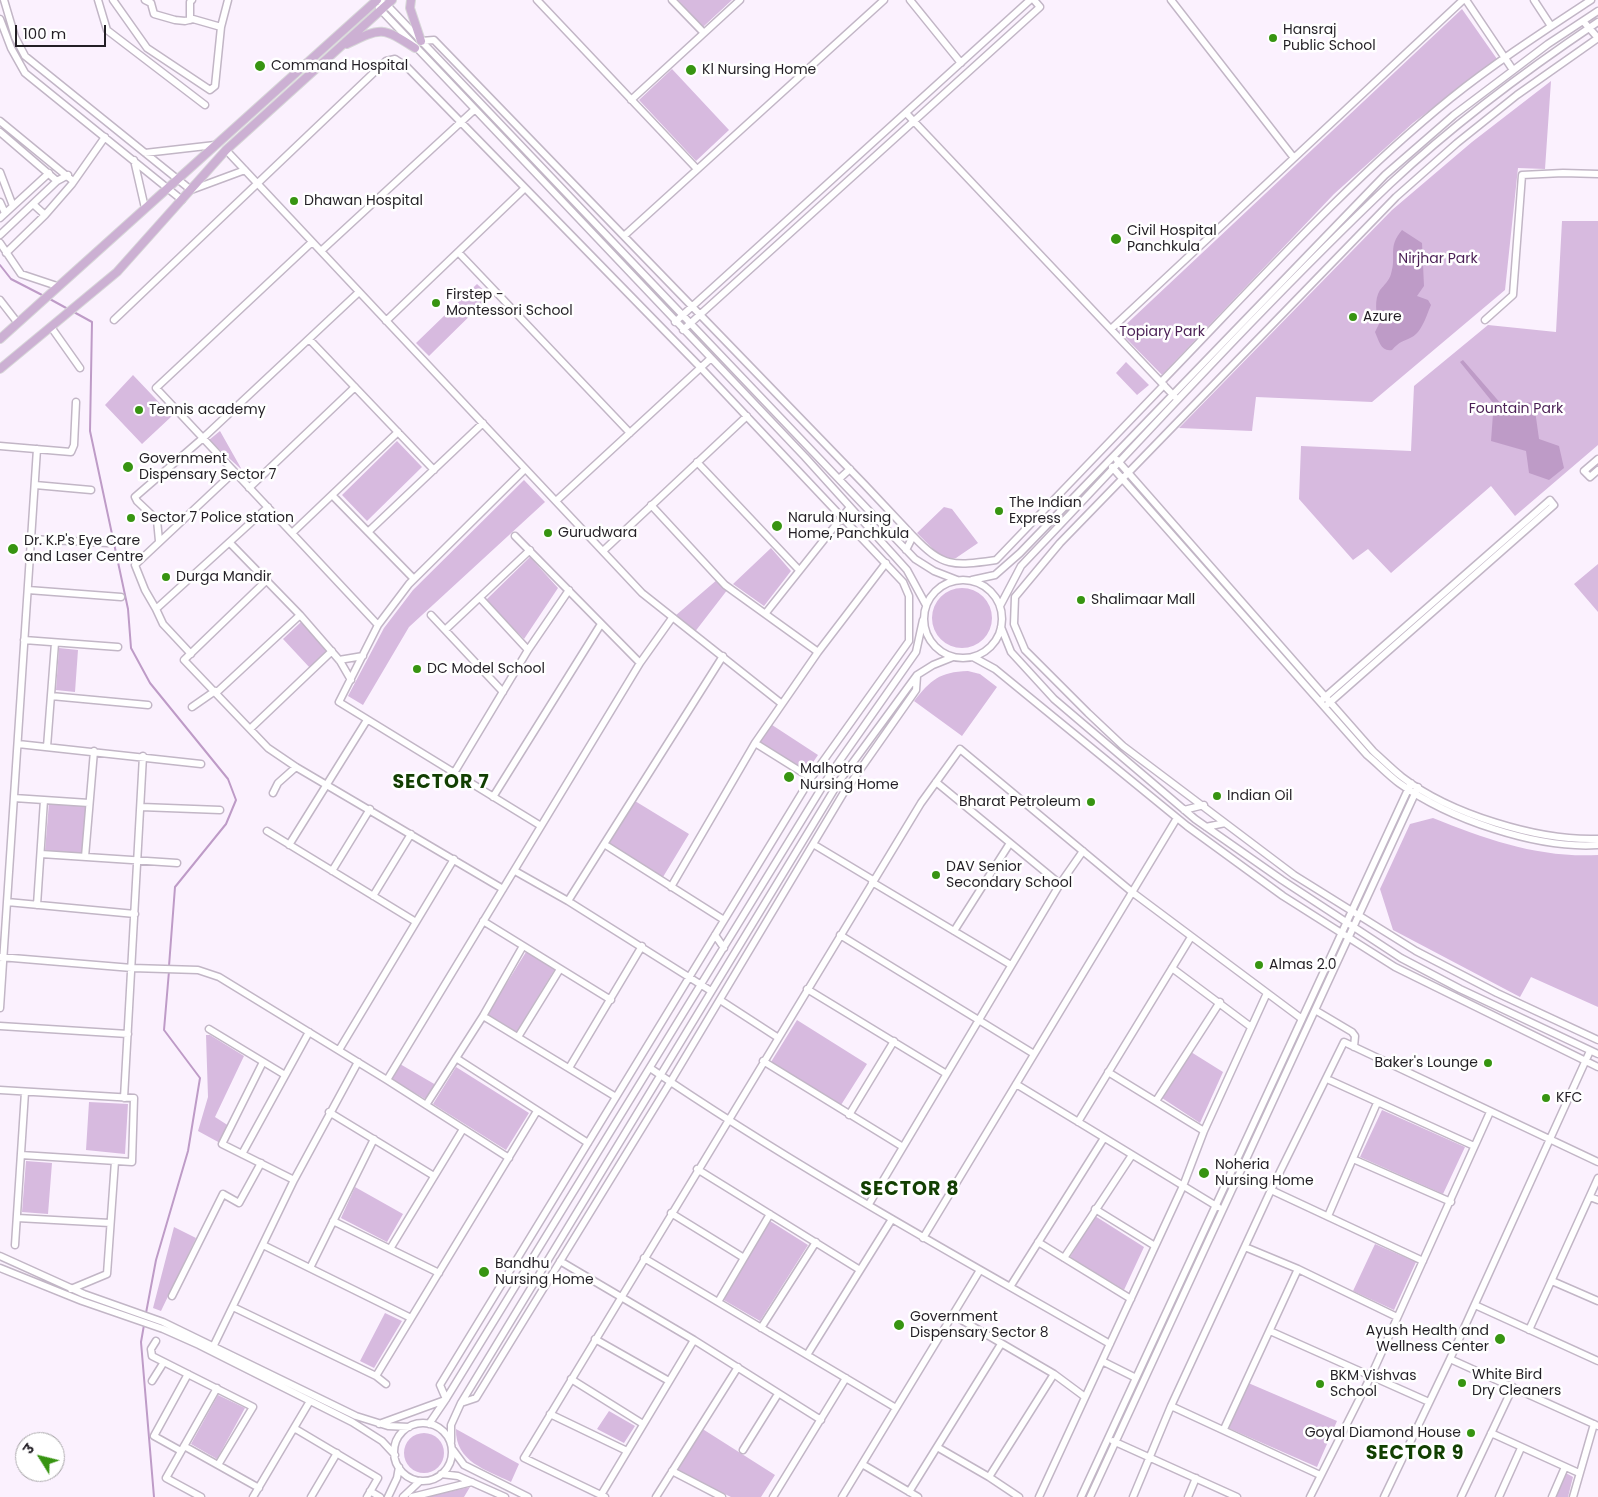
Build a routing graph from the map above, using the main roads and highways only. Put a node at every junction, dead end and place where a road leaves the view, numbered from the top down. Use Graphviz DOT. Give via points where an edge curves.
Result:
graph roads {
  1 [pos="377,0"];
  2 [pos="411,0"];
  3 [pos="389,2"];
  4 [pos="421,41"];
  5 [pos="339,48"];
  6 [pos="414,48"];
  7 [pos="0,339"];
  8 [pos="0,369"];
  1 -- 7 [label="main road"];
  2 -- 4 [label="main road" via="410,8"];
  3 -- 5 [label="main road"];
  5 -- 6 [label="main road" via="381,30 390,32"];
  5 -- 8 [label="main road" via="226,150 117,272"];
}
